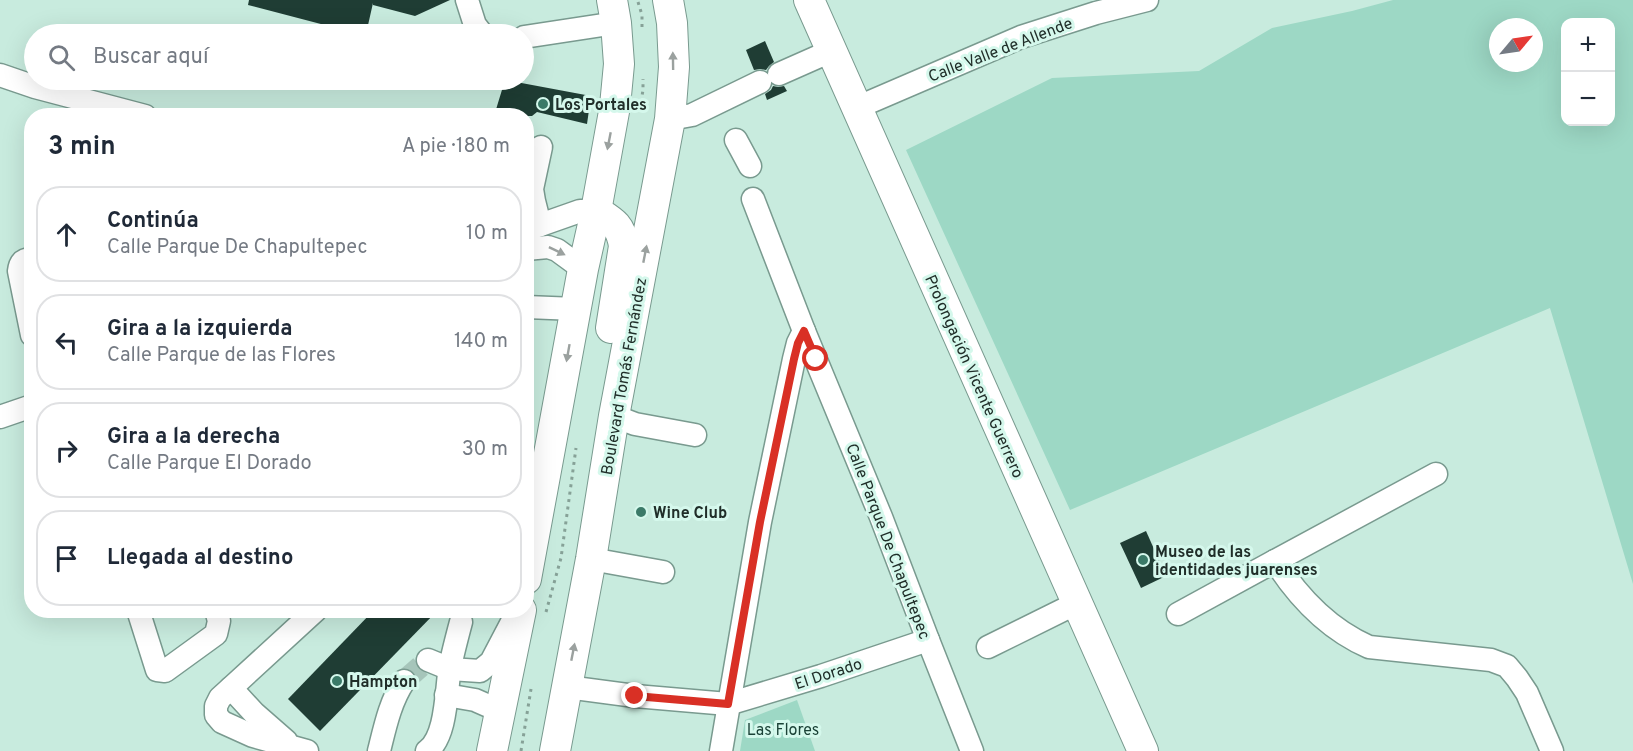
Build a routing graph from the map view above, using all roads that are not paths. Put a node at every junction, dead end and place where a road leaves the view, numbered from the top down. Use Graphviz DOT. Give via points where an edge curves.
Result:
graph roads {
  1 [pos="467,0"];
  2 [pos="669,0"];
  3 [pos="809,0"];
  4 [pos="1147,0"];
  5 [pos="614,12"];
  6 [pos="475,24"];
  7 [pos="534,34"];
  8 [pos="831,51"];
  9 [pos="0,75"];
  10 [pos="24,83"];
  11 [pos="46,90"];
  12 [pos="115,108"];
  13 [pos="856,108"];
  14 [pos="670,119"];
  15 [pos="736,140"];
  16 [pos="542,147"];
  17 [pos="750,166"];
  18 [pos="534,181"];
  19 [pos="753,199"];
  20 [pos="596,211"];
  21 [pos="534,227"];
  22 [pos="534,248"];
  23 [pos="24,262"];
  24 [pos="583,269"];
  25 [pos="24,296"];
  26 [pos="534,307"];
  27 [pos="576,309"];
  28 [pos="804,331"];
  29 [pos="24,409"];
  30 [pos="614,416"];
  31 [pos="0,417"];
  32 [pos="695,435"];
  33 [pos="1436,474"];
  34 [pos="534,536"];
  35 [pos="591,559"];
  36 [pos="1275,561"];
  37 [pos="663,572"];
  38 [pos="1077,603"];
  39 [pos="1178,614"];
  40 [pos="141,618"];
  41 [pos="218,618"];
  42 [pos="307,618"];
  43 [pos="515,618"];
  44 [pos="516,618"];
  45 [pos="460,622"];
  46 [pos="928,640"];
  47 [pos="988,647"];
  48 [pos="428,660"];
  49 [pos="450,669"];
  50 [pos="480,671"];
  51 [pos="404,681"];
  52 [pos="567,687"];
  53 [pos="446,695"];
  54 [pos="728,704"];
  55 [pos="488,705"];
  56 [pos="300,748"];
  57 [pos="379,751"];
  58 [pos="427,751"];
  59 [pos="492,751"];
  60 [pos="508,751"];
  61 [pos="555,751"];
  62 [pos="721,751"];
  63 [pos="972,751"];
  64 [pos="1143,751"];
  65 [pos="1552,751"];
  1 -- 6 [label="street"];
  14 -- 2 [label="main road, Boulevard Tomás Fernández, one-way" via="674,67"];
  3 -- 8 [label="main road, Prolongación Vicente Guerrero"];
  4 -- 13 [label="street, Calle Valle de Allende" via="1021,37"];
  5 -- 7 [label="street"];
  5 -- 20 [label="main road, one-way" via="618,64 615,106"];
  8 -- 13 [label="main road, Prolongación Vicente Guerrero"];
  8 -- 14 [label="street" via="692,114"];
  9 -- 10 [label="street"];
  11 -- 12 [label="street"];
  13 -- 38 [label="main road, Prolongación Vicente Guerrero"];
  30 -- 14 [label="main road, Boulevard Tomás Fernández, one-way"];
  15 -- 17 [label="street"];
  16 -- 18 [label="street"];
  19 -- 28 [label="street, Calle Parque De Chapultepec"];
  20 -- 21 [label="street" via="580,211"];
  20 -- 24 [label="main road"];
  20 -- 30 [label="main road" via="618,227 624,246 606,361 607,390"];
  22 -- 24 [label="street, one-way" via="557,250"];
  23 -- 25 [label="street" via="19,272"];
  24 -- 27 [label="main road"];
  26 -- 27 [label="street"];
  27 -- 34 [label="main road, one-way"];
  28 -- 46 [label="street, Calle Parque De Chapultepec"];
  28 -- 54 [label="street" via="794,359 760,522"];
  29 -- 31 [label="street"];
  30 -- 32 [label="street"];
  30 -- 35 [label="main road, Boulevard Tomás Fernández"];
  33 -- 36 [label="street"];
  35 -- 37 [label="street"];
  52 -- 35 [label="main road, Boulevard Tomás Fernández, one-way"];
  36 -- 39 [label="street"];
  36 -- 65 [label="street" via="1303,597 1355,641 1369,647 1491,660 1507,666 1527,693"];
  38 -- 47 [label="street"];
  38 -- 64 [label="main road, Prolongación Vicente Guerrero"];
  40 -- 41 [label="street" via="157,670 165,671 216,634"];
  42 -- 56 [label="street" via="216,706 222,722 253,736"];
  43 -- 50 [label="street" via="491,662"];
  44 -- 55 [label="main road"];
  45 -- 49 [label="street"];
  46 -- 54 [label="street, El Dorado"];
  46 -- 63 [label="street, Calle Parque De Chapultepec"];
  48 -- 49 [label="street"];
  49 -- 50 [label="street"];
  49 -- 53 [label="street"];
  50 -- 55 [label="street"];
  51 -- 57 [label="street" via="390,709"];
  52 -- 54 [label="street"];
  52 -- 61 [label="main road, Boulevard Tomás Fernández"];
  53 -- 55 [label="street"];
  53 -- 58 [label="street" via="438,736"];
  54 -- 62 [label="street"];
  55 -- 59 [label="main road"];
  55 -- 60 [label="main road" via="507,733"];
}
